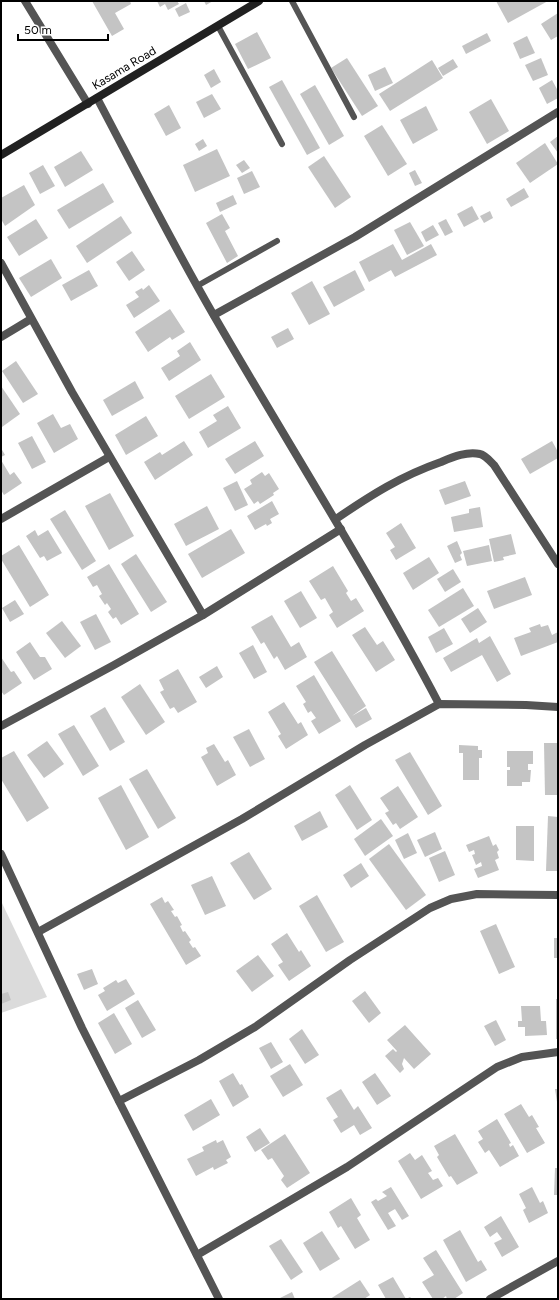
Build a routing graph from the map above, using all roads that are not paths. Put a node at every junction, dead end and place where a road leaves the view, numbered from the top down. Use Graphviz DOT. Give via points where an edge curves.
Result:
graph roads {
  1 [pos="26,1"];
  2 [pos="259,1"];
  3 [pos="292,1"];
  4 [pos="218,26"];
  5 [pos="97,98"];
  6 [pos="88,104"];
  7 [pos="558,112"];
  8 [pos="354,117"];
  9 [pos="282,144"];
  10 [pos="1,155"];
  11 [pos="277,241"];
  12 [pos="1,263"];
  13 [pos="197,286"];
  14 [pos="214,315"];
  15 [pos="31,319"];
  16 [pos="1,337"];
  17 [pos="110,457"];
  18 [pos="1,519"];
  19 [pos="336,519"];
  20 [pos="341,529"];
  21 [pos="558,564"];
  22 [pos="203,615"];
  23 [pos="439,704"];
  24 [pos="558,707"];
  25 [pos="1,726"];
  26 [pos="1,854"];
  27 [pos="558,895"];
  28 [pos="38,932"];
  29 [pos="558,1052"];
  30 [pos="119,1101"];
  31 [pos="197,1255"];
  32 [pos="558,1260"];
  33 [pos="219,1299"];
  34 [pos="490,1299"];
  1 -- 6 [label="street"];
  2 -- 4 [label="street, Kasama Road"];
  3 -- 8 [label="lane"];
  4 -- 5 [label="street, Kasama Road"];
  4 -- 9 [label="lane"];
  5 -- 6 [label="street, Kasama Road"];
  5 -- 13 [label="street"];
  6 -- 10 [label="street, Kasama Road"];
  7 -- 14 [label="street" via="355,237"];
  11 -- 13 [label="lane"];
  12 -- 15 [label="street"];
  13 -- 14 [label="street"];
  14 -- 19 [label="street"];
  15 -- 16 [label="street"];
  15 -- 17 [label="street"];
  17 -- 18 [label="street"];
  17 -- 22 [label="street"];
  19 -- 20 [label="street"];
  19 -- 21 [label="street" via="366,498 422,468 472,453 482,454 494,465"];
  20 -- 22 [label="street"];
  20 -- 23 [label="street"];
  22 -- 25 [label="street"];
  23 -- 24 [label="street"];
  23 -- 28 [label="street" via="242,819"];
  26 -- 28 [label="street"];
  27 -- 30 [label="street" via="477,894 451,898 430,908 350,960 255,1027 199,1060"];
  28 -- 30 [label="street"];
  29 -- 31 [label="street" via="522,1057 497,1067 347,1167"];
  30 -- 31 [label="street"];
  31 -- 33 [label="street"];
  32 -- 34 [label="street"];
}
